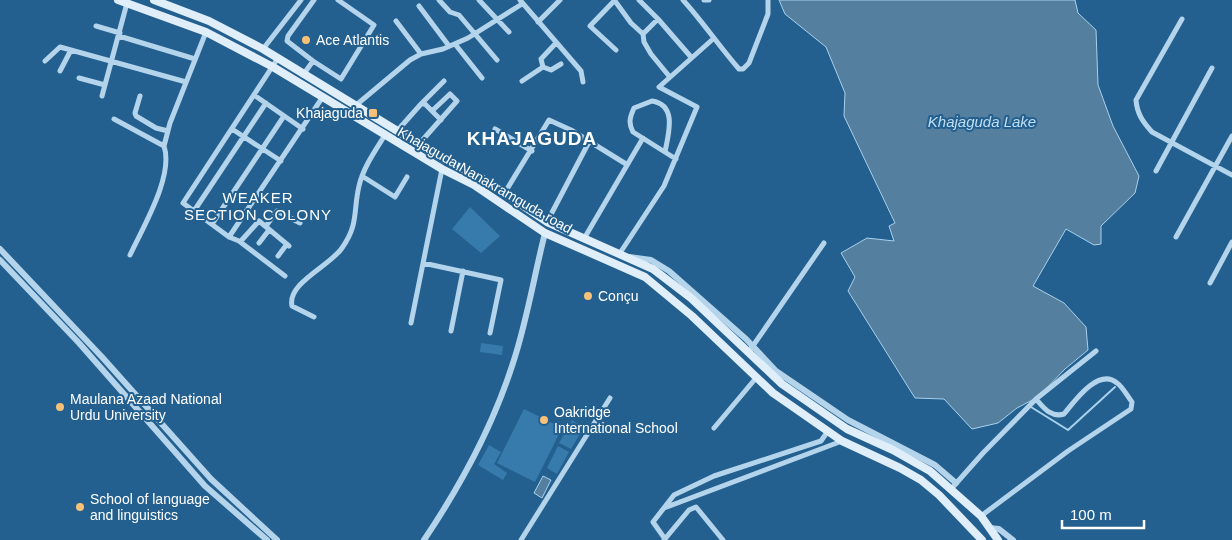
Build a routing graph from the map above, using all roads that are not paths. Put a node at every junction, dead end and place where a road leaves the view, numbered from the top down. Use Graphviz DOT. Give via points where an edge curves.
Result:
graph roads {
  1 [pos="118,0"];
  2 [pos="154,0"];
  3 [pos="301,0"];
  4 [pos="314,0"];
  5 [pos="338,0"];
  6 [pos="439,0"];
  7 [pos="480,0"];
  8 [pos="560,0"];
  9 [pos="615,0"];
  10 [pos="639,0"];
  11 [pos="683,0"];
  12 [pos="704,0"];
  13 [pos="709,0"];
  14 [pos="768,0"];
  15 [pos="521,2"];
  16 [pos="127,3"];
  17 [pos="418,6"];
  18 [pos="658,19"];
  19 [pos="1182,19"];
  20 [pos="396,21"];
  21 [pos="498,21"];
  22 [pos="538,22"];
  23 [pos="96,26"];
  24 [pos="206,32"];
  25 [pos="509,32"];
  26 [pos="475,33"];
  27 [pos="120,34"];
  28 [pos="642,34"];
  29 [pos="713,39"];
  30 [pos="556,43"];
  31 [pos="452,45"];
  32 [pos="71,50"];
  33 [pos="263,50"];
  34 [pos="616,50"];
  35 [pos="421,54"];
  36 [pos="691,57"];
  37 [pos="278,58"];
  38 [pos="195,60"];
  39 [pos="497,60"];
  40 [pos="45,61"];
  41 [pos="113,61"];
  42 [pos="313,61"];
  43 [pos="561,64"];
  44 [pos="273,67"];
  45 [pos="543,67"];
  46 [pos="1212,68"];
  47 [pos="60,71"];
  48 [pos="303,75"];
  49 [pos="669,76"];
  50 [pos="79,78"];
  51 [pos="482,78"];
  52 [pos="444,81"];
  53 [pos="522,81"];
  54 [pos="186,82"];
  55 [pos="583,82"];
  56 [pos="105,86"];
  57 [pos="254,95"];
  58 [pos="102,96"];
  59 [pos="140,96"];
  60 [pos="322,98"];
  61 [pos="266,103"];
  62 [pos="421,104"];
  63 [pos="355,106"];
  64 [pos="432,111"];
  65 [pos="284,116"];
  66 [pos="114,119"];
  67 [pos="441,120"];
  68 [pos="232,129"];
  69 [pos="303,129"];
  70 [pos="495,129"];
  71 [pos="168,131"];
  72 [pos="396,131"];
  73 [pos="244,136"];
  74 [pos="385,136"];
  75 [pos="1232,136"];
  76 [pos="643,138"];
  77 [pos="589,142"];
  78 [pos="1172,143"];
  79 [pos="419,144"];
  80 [pos="164,146"];
  81 [pos="262,149"];
  82 [pos="532,151"];
  83 [pos="665,152"];
  84 [pos="676,159"];
  85 [pos="281,161"];
  86 [pos="626,164"];
  87 [pos="1216,166"];
  88 [pos="442,169"];
  89 [pos="1156,171"];
  90 [pos="1232,175"];
  91 [pos="362,176"];
  92 [pos="406,177"];
  93 [pos="504,194"];
  94 [pos="194,210"];
  95 [pos="547,222"];
  96 [pos="300,223"];
  97 [pos="212,224"];
  98 [pos="267,228"];
  99 [pos="545,233"];
  100 [pos="229,237"];
  101 [pos="585,237"];
  102 [pos="1176,237"];
  103 [pos="240,242"];
  104 [pos="1232,242"];
  105 [pos="259,243"];
  106 [pos="824,243"];
  107 [pos="0,249"];
  108 [pos="620,253"];
  109 [pos="130,255"];
  110 [pos="278,256"];
  111 [pos="0,260"];
  112 [pos="423,263"];
  113 [pos="463,272"];
  114 [pos="285,276"];
  115 [pos="1210,283"];
  116 [pos="314,317"];
  117 [pos="411,323"];
  118 [pos="451,331"];
  119 [pos="490,333"];
  120 [pos="750,349"];
  121 [pos="1096,351"];
  122 [pos="756,378"];
  123 [pos="610,398"];
  124 [pos="1036,399"];
  125 [pos="714,428"];
  126 [pos="828,431"];
  127 [pos="842,441"];
  128 [pos="954,486"];
  129 [pos="662,508"];
  130 [pos="981,516"];
  131 [pos="989,528"];
  132 [pos="665,539"];
  133 [pos="267,540"];
  134 [pos="277,540"];
  135 [pos="424,540"];
  136 [pos="521,540"];
  137 [pos="723,540"];
  138 [pos="982,540"];
  139 [pos="998,540"];
  140 [pos="1013,540"];
  1 -- 16 [label="main road, Khajaguda Nanakramguda road"];
  2 -- 33 [label="main road, Khajaguda Nanakramguda road" via="209,21"];
  3 -- 33 [label="street"];
  4 -- 42 [label="street" via="287,41"];
  5 -- 42 [label="street" via="374,25 341,79"];
  6 -- 26 [label="street"];
  7 -- 21 [label="street"];
  8 -- 22 [label="street"];
  9 -- 28 [label="street"];
  9 -- 34 [label="street" via="590,26"];
  10 -- 18 [label="street"];
  11 -- 29 [label="street"];
  12 -- 13 [label="street"];
  14 -- 29 [label="street" via="768,14 746,68 739,69"];
  15 -- 21 [label="street"];
  15 -- 22 [label="street"];
  16 -- 24 [label="main road, Khajaguda Nanakramguda road"];
  16 -- 27 [label="street"];
  17 -- 31 [label="street"];
  18 -- 28 [label="street"];
  18 -- 36 [label="street"];
  19 -- 78 [label="street" via="1136,100 1143,122 1152,132"];
  20 -- 35 [label="street"];
  21 -- 25 [label="street"];
  21 -- 26 [label="street"];
  22 -- 30 [label="street"];
  23 -- 27 [label="street"];
  24 -- 38 [label="street"];
  24 -- 44 [label="main road, Khajaguda Nanakramguda road"];
  26 -- 31 [label="street"];
  26 -- 39 [label="street"];
  27 -- 38 [label="street"];
  27 -- 41 [label="street"];
  28 -- 49 [label="street" via="651,54"];
  29 -- 36 [label="street"];
  30 -- 45 [label="street" via="541,59"];
  30 -- 55 [label="street" via="581,71"];
  31 -- 35 [label="street"];
  31 -- 51 [label="street"];
  32 -- 40 [label="street" via="58,48"];
  32 -- 41 [label="street"];
  32 -- 47 [label="street"];
  33 -- 37 [label="main road, Khajaguda Nanakramguda road"];
  35 -- 63 [label="street" via="402,64"];
  36 -- 49 [label="street"];
  37 -- 44 [label="street"];
  37 -- 48 [label="main road, Khajaguda Nanakramguda road"];
  38 -- 54 [label="street"];
  41 -- 54 [label="street"];
  41 -- 56 [label="street"];
  42 -- 48 [label="street"];
  43 -- 45 [label="street" via="551,70"];
  44 -- 57 [label="street"];
  44 -- 60 [label="main road, Khajaguda Nanakramguda road"];
  45 -- 53 [label="street"];
  46 -- 78 [label="street"];
  48 -- 63 [label="main road, Khajaguda Nanakramguda road"];
  49 -- 84 [label="street" via="659,87 697,107"];
  50 -- 56 [label="street"];
  52 -- 62 [label="street"];
  54 -- 71 [label="street"];
  56 -- 58 [label="street"];
  57 -- 61 [label="street"];
  57 -- 68 [label="street"];
  59 -- 71 [label="street" via="136,116"];
  60 -- 69 [label="street"];
  60 -- 74 [label="main road, Khajaguda Nanakramguda road"];
  61 -- 65 [label="street"];
  61 -- 73 [label="street"];
  62 -- 64 [label="street"];
  62 -- 72 [label="street"];
  63 -- 72 [label="main road, Khajaguda Nanakramguda road"];
  64 -- 67 [label="street"];
  64 -- 67 [label="street" via="450,94 457,101"];
  65 -- 69 [label="street"];
  65 -- 81 [label="street"];
  66 -- 80 [label="street"];
  67 -- 79 [label="street"];
  68 -- 73 [label="street"];
  68 -- 94 [label="street" via="183,203"];
  69 -- 85 [label="street"];
  70 -- 82 [label="street"];
  71 -- 80 [label="street"];
  72 -- 79 [label="main road, Khajaguda Nanakramguda road"];
  73 -- 81 [label="street"];
  73 -- 94 [label="street"];
  74 -- 88 [label="main road, Khajaguda Nanakramguda road"];
  74 -- 91 [label="street"];
  75 -- 87 [label="street"];
  76 -- 83 [label="street"];
  76 -- 83 [label="street" via="633,132 631,114 634,108 656,102 664,106 669,119"];
  76 -- 86 [label="street"];
  77 -- 82 [label="street" via="549,120"];
  77 -- 86 [label="street"];
  77 -- 95 [label="street"];
  78 -- 87 [label="street"];
  78 -- 89 [label="street"];
  79 -- 93 [label="main road, Khajaguda Nanakramguda road"];
  80 -- 109 [label="street" via="165,177"];
  81 -- 85 [label="street"];
  81 -- 97 [label="street"];
  82 -- 93 [label="street"];
  83 -- 84 [label="street"];
  84 -- 108 [label="street" via="658,196"];
  85 -- 100 [label="street"];
  86 -- 101 [label="street"];
  87 -- 90 [label="street"];
  87 -- 102 [label="street"];
  88 -- 99 [label="main road, Khajaguda Nanakramguda road" via="474,185"];
  88 -- 112 [label="street"];
  91 -- 92 [label="street" via="395,197"];
  91 -- 116 [label="street" via="356,217 348,239 332,260 300,284 293,295 292,306"];
  93 -- 95 [label="main road, Khajaguda Nanakramguda road"];
  94 -- 97 [label="street"];
  95 -- 101 [label="main road, Khajaguda Nanakramguda road"];
  96 -- 98 [label="street" via="277,211"];
  97 -- 100 [label="street"];
  98 -- 103 [label="street" via="256,221"];
  98 -- 105 [label="street"];
  98 -- 110 [label="street" via="288,245"];
  99 -- 122 [label="main road, Khajaguda Nanakramguda road" via="644,277 720,341"];
  99 -- 135 [label="street" via="514,362 496,410 475,456"];
  100 -- 103 [label="street"];
  101 -- 108 [label="main road, Khajaguda Nanakramguda road"];
  103 -- 114 [label="street"];
  104 -- 115 [label="street"];
  106 -- 120 [label="street"];
  107 -- 134 [label="street" via="211,479"];
  108 -- 120 [label="main road, Khajaguda Nanakramguda road" via="653,269 679,288"];
  111 -- 133 [label="street" via="79,343 205,486"];
  112 -- 113 [label="street"];
  112 -- 117 [label="street"];
  113 -- 118 [label="street"];
  113 -- 119 [label="street" via="501,280"];
  120 -- 128 [label="main road, Khajaguda Nanakramguda road" via="766,371 799,391 847,429 911,459"];
  121 -- 124 [label="street"];
  122 -- 125 [label="street"];
  122 -- 126 [label="main road, Khajaguda Nanakramguda road"];
  123 -- 136 [label="street"];
  124 -- 128 [label="street"];
  124 -- 130 [label="street" via="1050,414 1059,416 1094,383 1108,379 1117,382 1132,406 1130,411 1068,451"];
  126 -- 127 [label="main road, Khajaguda Nanakramguda road"];
  126 -- 129 [label="street" via="821,441 714,476 674,494"];
  127 -- 129 [label="street"];
  127 -- 138 [label="main road, Khajaguda Nanakramguda road" via="921,480"];
  128 -- 130 [label="main road, Khajaguda Nanakramguda road"];
  129 -- 132 [label="street" via="652,522"];
  130 -- 131 [label="main road, Khajaguda Nanakramguda road"];
  131 -- 139 [label="main road, Khajaguda Nanakramguda road"];
  131 -- 140 [label="street" via="999,529"];
  132 -- 137 [label="street" via="689,510 696,507"];
}
